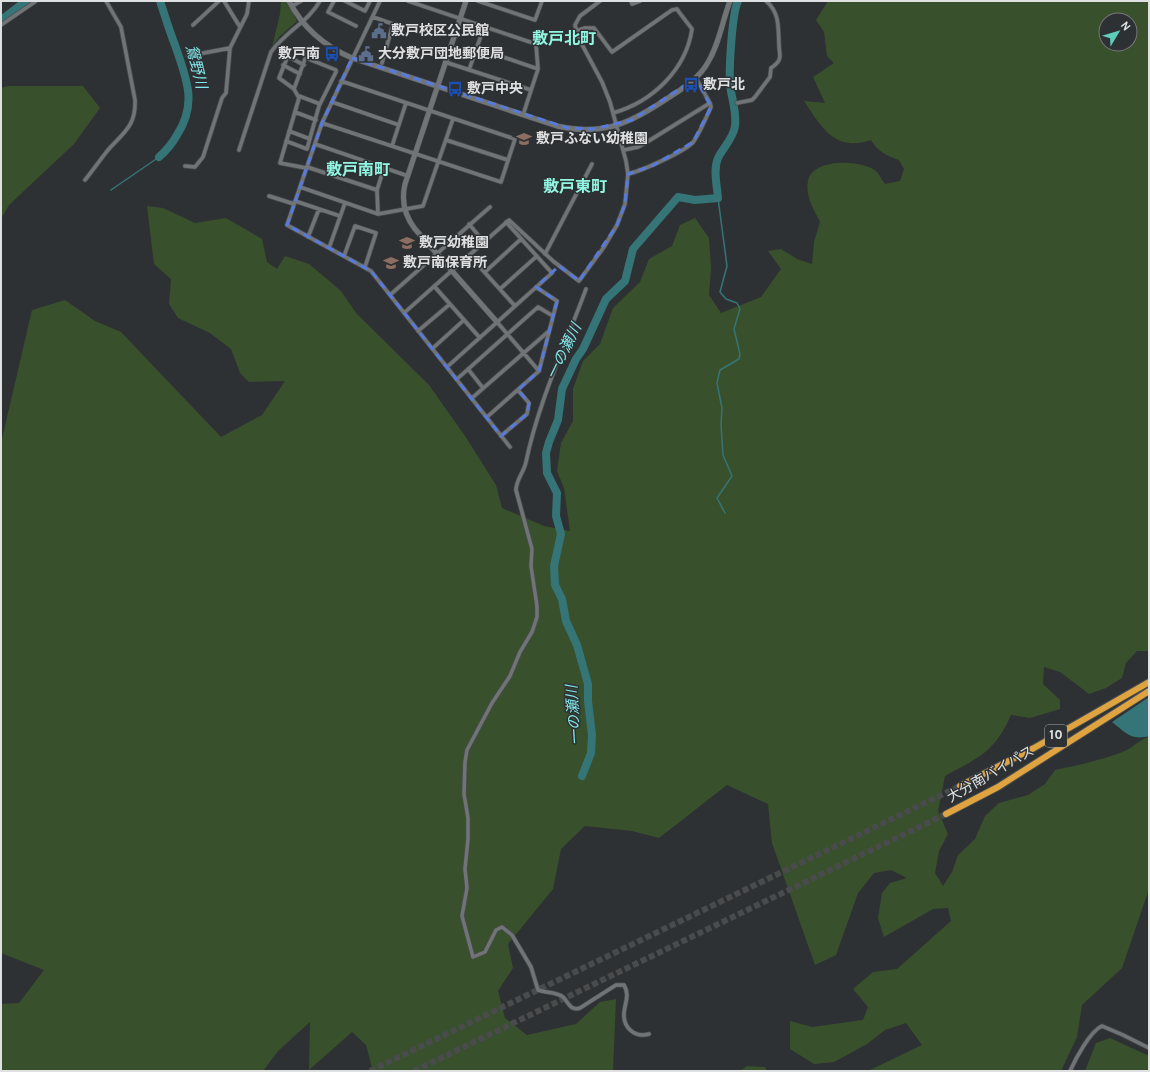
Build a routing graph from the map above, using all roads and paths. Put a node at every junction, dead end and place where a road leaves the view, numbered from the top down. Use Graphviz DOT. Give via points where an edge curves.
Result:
graph roads {
  1 [pos="36,1"];
  2 [pos="106,1"];
  3 [pos="219,1"];
  4 [pos="224,1"];
  5 [pos="249,1"];
  6 [pos="289,1"];
  7 [pos="301,1"];
  8 [pos="320,1"];
  9 [pos="334,1"];
  10 [pos="345,1"];
  11 [pos="370,1"];
  12 [pos="380,1"];
  13 [pos="408,1"];
  14 [pos="466,1"];
  15 [pos="478,1"];
  16 [pos="542,1"];
  17 [pos="600,1"];
  18 [pos="631,1"];
  19 [pos="640,1"];
  20 [pos="730,1"];
  21 [pos="766,1"];
  22 [pos="491,3"];
  23 [pos="292,6"];
  24 [pos="373,17"];
  25 [pos="460,18"];
  26 [pos="302,22"];
  27 [pos="1,25"];
  28 [pos="193,25"];
  29 [pos="356,26"];
  30 [pos="484,26"];
  31 [pos="240,27"];
  32 [pos="576,31"];
  33 [pos="230,48"];
  34 [pos="309,48"];
  35 [pos="477,48"];
  36 [pos="188,56"];
  37 [pos="306,58"];
  38 [pos="352,58"];
  39 [pos="445,62"];
  40 [pos="382,63"];
  41 [pos="283,65"];
  42 [pos="304,65"];
  43 [pos="538,69"];
  44 [pos="469,70"];
  45 [pos="300,74"];
  46 [pos="696,78"];
  47 [pos="341,81"];
  48 [pos="437,86"];
  49 [pos="294,89"];
  50 [pos="531,90"];
  51 [pos="299,96"];
  52 [pos="332,102"];
  53 [pos="406,103"];
  54 [pos="710,103"];
  55 [pos="737,103"];
  56 [pos="320,104"];
  57 [pos="429,111"];
  58 [pos="295,112"];
  59 [pos="524,112"];
  60 [pos="613,113"];
  61 [pos="453,118"];
  62 [pos="316,120"];
  63 [pos="322,123"];
  64 [pos="399,124"];
  65 [pos="616,126"];
  66 [pos="289,131"];
  67 [pos="310,139"];
  68 [pos="446,140"];
  69 [pos="286,141"];
  70 [pos="314,144"];
  71 [pos="392,146"];
  72 [pos="239,150"];
  73 [pos="624,150"];
  74 [pos="415,154"];
  75 [pos="508,160"];
  76 [pos="439,161"];
  77 [pos="592,164"];
  78 [pos="186,166"];
  79 [pos="306,167"];
  80 [pos="384,168"];
  81 [pos="628,174"];
  82 [pos="408,176"];
  83 [pos="85,180"];
  84 [pos="300,187"];
  85 [pos="377,190"];
  86 [pos="269,196"];
  87 [pos="295,202"];
  88 [pos="345,203"];
  89 [pos="490,207"];
  90 [pos="319,209"];
  91 [pos="405,210"];
  92 [pos="378,214"];
  93 [pos="340,216"];
  94 [pos="506,222"];
  95 [pos="469,224"];
  96 [pos="308,237"];
  97 [pos="522,239"];
  98 [pos="484,242"];
  99 [pos="329,248"];
  100 [pos="436,254"];
  101 [pos="545,254"];
  102 [pos="469,255"];
  103 [pos="344,256"];
  104 [pos="537,256"];
  105 [pos="365,267"];
  106 [pos="452,271"];
  107 [pos="485,272"];
  108 [pos="434,286"];
  109 [pos="536,287"];
  110 [pos="500,289"];
  111 [pos="586,289"];
  112 [pos="390,295"];
  113 [pos="450,304"];
  114 [pos="515,306"];
  115 [pos="404,313"];
  116 [pos="553,316"];
  117 [pos="464,320"];
  118 [pos="497,322"];
  119 [pos="418,330"];
  120 [pos="549,331"];
  121 [pos="508,334"];
  122 [pos="480,338"];
  123 [pos="433,348"];
  124 [pos="525,352"];
  125 [pos="447,367"];
  126 [pos="468,370"];
  127 [pos="539,371"];
  128 [pos="457,379"];
  129 [pos="483,388"];
  130 [pos="518,390"];
  131 [pos="472,398"];
  132 [pos="487,417"];
  133 [pos="501,436"];
  134 [pos="510,447"];
  135 [pos="1149,680"];
  136 [pos="1149,691"];
  137 [pos="960,786"];
  138 [pos="946,814"];
  139 [pos="649,1034"];
  140 [pos="1149,1048"];
  141 [pos="1070,1071"];
  1 -- 27 [label="street"];
  2 -- 83 [label="street" via="121,27 135,112 127,131"];
  3 -- 28 [label="street"];
  4 -- 31 [label="street"];
  5 -- 31 [label="street" via="249,8"];
  6 -- 23 [label="street"];
  7 -- 23 [label="street"];
  8 -- 26 [label="street"];
  9 -- 29 [label="street" via="328,12"];
  10 -- 11 [label="street" via="366,11"];
  12 -- 24 [label="street"];
  13 -- 25 [label="street"];
  14 -- 25 [label="street"];
  15 -- 22 [label="street"];
  16 -- 22 [label="street" via="535,20"];
  17 -- 32 [label="street" via="580,16 575,25"];
  18 -- 19 [label="street" via="632,4"];
  20 -- 46 [label="street" via="712,55"];
  21 -- 55 [label="street" via="778,20 781,56 771,68 770,77 755,97"];
  23 -- 26 [label="street"];
  24 -- 38 [label="street"];
  24 -- 40 [label="street" via="393,24"];
  25 -- 30 [label="street"];
  25 -- 39 [label="street"];
  26 -- 38 [label="street" via="326,44"];
  26 -- 72 [label="street" via="281,39 271,52"];
  30 -- 35 [label="street"];
  30 -- 43 [label="street" via="536,44"];
  31 -- 33 [label="street"];
  32 -- 60 [label="street" via="606,91"];
  32 -- 60 [label="street" via="594,28 612,52 672,10 677,9 692,29 686,52 675,72 636,105"];
  33 -- 36 [label="street"];
  33 -- 78 [label="street" via="226,93 222,98 203,157 195,167"];
  34 -- 37 [label="street"];
  35 -- 43 [label="street"];
  35 -- 44 [label="street"];
  37 -- 42 [label="street"];
  37 -- 56 [label="street" via="336,70"];
  38 -- 47 [label="street"];
  38 -- 48 [label="street"];
  39 -- 44 [label="street"];
  39 -- 48 [label="street"];
  41 -- 42 [label="street" via="288,55"];
  41 -- 45 [label="street"];
  41 -- 49 [label="street" via="279,78"];
  42 -- 45 [label="street"];
  43 -- 50 [label="street"];
  44 -- 50 [label="street"];
  45 -- 49 [label="street"];
  46 -- 54 [label="street"];
  46 -- 65 [label="street" via="645,113"];
  47 -- 52 [label="street"];
  47 -- 53 [label="street"];
  48 -- 57 [label="street"];
  48 -- 65 [label="street" via="568,128 593,129"];
  49 -- 51 [label="street"];
  50 -- 59 [label="street"];
  51 -- 56 [label="street"];
  51 -- 58 [label="street"];
  52 -- 63 [label="street"];
  52 -- 64 [label="street"];
  53 -- 57 [label="street"];
  53 -- 64 [label="street"];
  54 -- 73 [label="street" via="638,147"];
  54 -- 81 [label="street" via="711,107 693,142 654,165"];
  56 -- 62 [label="street"];
  57 -- 61 [label="street"];
  57 -- 74 [label="street"];
  58 -- 62 [label="street"];
  58 -- 66 [label="street"];
  60 -- 65 [label="street"];
  61 -- 68 [label="street"];
  61 -- 75 [label="street" via="515,139"];
  62 -- 67 [label="street"];
  63 -- 70 [label="street"];
  63 -- 71 [label="street"];
  64 -- 71 [label="street"];
  65 -- 73 [label="street"];
  66 -- 67 [label="street"];
  66 -- 69 [label="street"];
  67 -- 69 [label="street" via="306,149"];
  68 -- 75 [label="street"];
  68 -- 76 [label="street"];
  69 -- 79 [label="street" via="280,163"];
  70 -- 79 [label="street"];
  70 -- 80 [label="street"];
  71 -- 74 [label="street"];
  73 -- 81 [label="street"];
  74 -- 76 [label="street"];
  74 -- 82 [label="street"];
  75 -- 76 [label="street" via="501,182"];
  76 -- 91 [label="street" via="424,206"];
  77 -- 101 [label="street"];
  79 -- 84 [label="street"];
  79 -- 85 [label="street"];
  80 -- 82 [label="street"];
  80 -- 85 [label="street"];
  81 -- 101 [label="street" via="622,215 612,236 580,281"];
  82 -- 91 [label="street" via="403,191"];
  84 -- 87 [label="street"];
  84 -- 88 [label="street"];
  85 -- 92 [label="street"];
  86 -- 87 [label="street"];
  87 -- 90 [label="street"];
  87 -- 96 [label="street" via="287,225"];
  88 -- 92 [label="street"];
  88 -- 93 [label="street"];
  89 -- 95 [label="street"];
  90 -- 93 [label="street"];
  90 -- 96 [label="street"];
  91 -- 92 [label="street"];
  91 -- 100 [label="street" via="415,230"];
  93 -- 99 [label="street"];
  94 -- 97 [label="street"];
  94 -- 98 [label="street"];
  94 -- 101 [label="street" via="512,222"];
  95 -- 98 [label="street"];
  95 -- 100 [label="street"];
  96 -- 99 [label="street"];
  97 -- 104 [label="street"];
  97 -- 107 [label="street"];
  98 -- 102 [label="street"];
  99 -- 103 [label="street"];
  100 -- 106 [label="street"];
  100 -- 112 [label="street"];
  102 -- 106 [label="street"];
  102 -- 107 [label="street"];
  103 -- 105 [label="street"];
  103 -- 105 [label="street" via="354,226 376,233"];
  104 -- 109 [label="street" via="552,273"];
  104 -- 110 [label="street"];
  105 -- 112 [label="street"];
  106 -- 108 [label="street"];
  106 -- 118 [label="street"];
  107 -- 110 [label="street"];
  108 -- 113 [label="street"];
  108 -- 115 [label="street"];
  109 -- 114 [label="street"];
  109 -- 116 [label="street" via="557,301"];
  110 -- 114 [label="street"];
  111 -- 139 [label="street" via="536,424 526,463 517,482 516,490 532,549 531,566 537,617 510,676 467,750 464,794 468,818 465,869 467,888 462,916 473,957 485,952 496,930 502,927 512,935 531,967 538,990 561,996 575,1009 616,985 624,985 628,996 624,1013 627,1025 638,1036"];
  112 -- 115 [label="street"];
  113 -- 117 [label="street"];
  113 -- 119 [label="street"];
  114 -- 118 [label="street"];
  115 -- 119 [label="street"];
  116 -- 120 [label="street"];
  116 -- 121 [label="street" via="538,307"];
  117 -- 122 [label="street"];
  117 -- 123 [label="street"];
  118 -- 121 [label="street"];
  118 -- 122 [label="street"];
  119 -- 123 [label="street"];
  120 -- 124 [label="street"];
  120 -- 127 [label="street"];
  121 -- 124 [label="street"];
  121 -- 126 [label="street"];
  122 -- 125 [label="street"];
  123 -- 125 [label="street"];
  124 -- 127 [label="street"];
  124 -- 129 [label="street"];
  125 -- 128 [label="street"];
  126 -- 128 [label="street"];
  126 -- 129 [label="street"];
  127 -- 130 [label="street"];
  128 -- 131 [label="street"];
  129 -- 131 [label="street"];
  130 -- 132 [label="street"];
  130 -- 133 [label="street" via="529,403 526,414"];
  131 -- 132 [label="street"];
  132 -- 133 [label="street"];
  133 -- 134 [label="street"];
  135 -- 137 [label="highway, 大分南バイパス / 10" via="1034,748"];
  136 -- 138 [label="highway, 大分南バイパス / 10" via="998,787"];
  140 -- 141 [label="street" via="1102,1026 1096,1029"];
}
